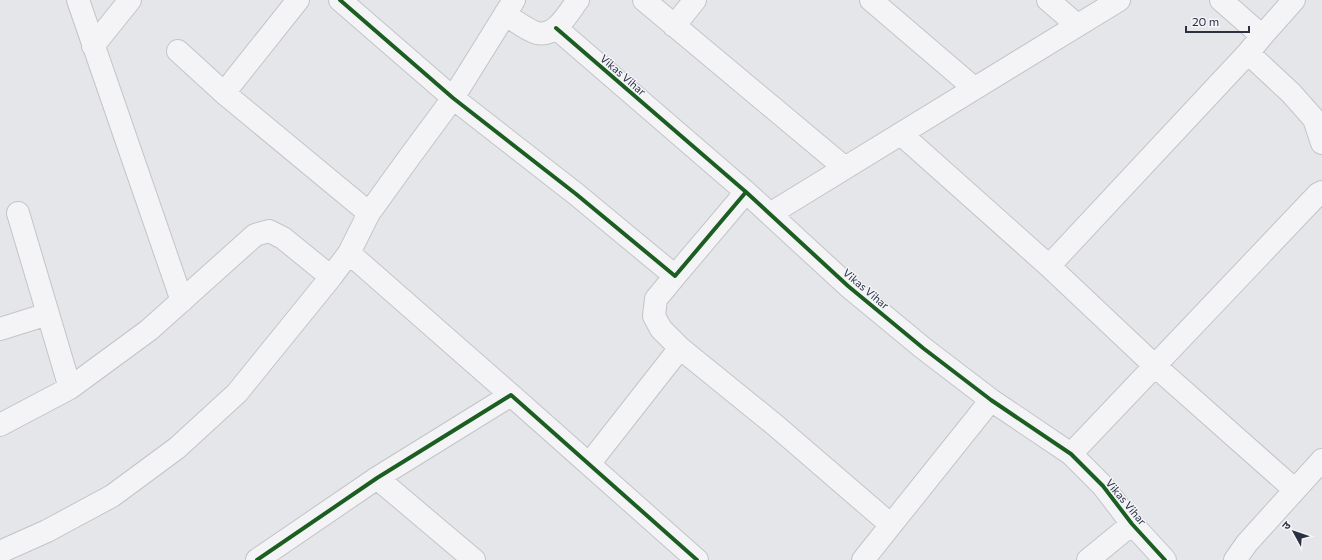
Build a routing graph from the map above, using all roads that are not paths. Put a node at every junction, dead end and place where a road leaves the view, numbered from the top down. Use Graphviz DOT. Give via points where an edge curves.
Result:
graph roads {
  1 [pos="78,0"];
  2 [pos="130,0"];
  3 [pos="298,0"];
  4 [pos="340,0"];
  5 [pos="578,0"];
  6 [pos="644,0"];
  7 [pos="695,0"];
  8 [pos="871,0"];
  9 [pos="1048,0"];
  10 [pos="1119,0"];
  11 [pos="1221,0"];
  12 [pos="1294,0"];
  13 [pos="509,7"];
  14 [pos="1077,25"];
  15 [pos="674,26"];
  16 [pos="556,28"];
  17 [pos="1262,36"];
  18 [pos="94,46"];
  19 [pos="178,51"];
  20 [pos="1248,53"];
  21 [pos="974,88"];
  22 [pos="224,93"];
  23 [pos="453,98"];
  24 [pos="901,134"];
  25 [pos="1322,143"];
  26 [pos="845,168"];
  27 [pos="746,192"];
  28 [pos="1322,192"];
  29 [pos="18,213"];
  30 [pos="369,213"];
  31 [pos="770,214"];
  32 [pos="349,253"];
  33 [pos="1049,266"];
  34 [pos="675,276"];
  35 [pos="331,277"];
  36 [pos="182,301"];
  37 [pos="48,314"];
  38 [pos="0,329"];
  39 [pos="680,348"];
  40 [pos="1154,365"];
  41 [pos="70,388"];
  42 [pos="511,395"];
  43 [pos="990,400"];
  44 [pos="0,425"];
  45 [pos="1071,454"];
  46 [pos="1322,460"];
  47 [pos="589,464"];
  48 [pos="377,478"];
  49 [pos="1295,490"];
  50 [pos="1132,524"];
  51 [pos="891,525"];
  52 [pos="0,552"];
  53 [pos="257,560"];
  54 [pos="474,560"];
  55 [pos="697,560"];
  56 [pos="863,560"];
  57 [pos="1088,560"];
  58 [pos="1165,560"];
  59 [pos="1236,560"];
  1 -- 18 [label="street"];
  2 -- 18 [label="street"];
  3 -- 22 [label="street"];
  4 -- 23 [label="street"];
  5 -- 16 [label="street"];
  6 -- 15 [label="street"];
  7 -- 15 [label="street"];
  8 -- 21 [label="street"];
  9 -- 14 [label="street"];
  10 -- 14 [label="street"];
  11 -- 17 [label="street"];
  12 -- 17 [label="street"];
  13 -- 16 [label="street" via="536,33 547,33"];
  13 -- 23 [label="street"];
  14 -- 21 [label="street"];
  15 -- 26 [label="street"];
  16 -- 27 [label="street, Vikas Vihar"];
  17 -- 20 [label="street"];
  18 -- 36 [label="street"];
  19 -- 22 [label="street"];
  20 -- 25 [label="street" via="1291,93 1314,119"];
  20 -- 33 [label="street"];
  21 -- 24 [label="street"];
  22 -- 30 [label="street"];
  23 -- 30 [label="street"];
  23 -- 34 [label="street" via="576,194"];
  24 -- 26 [label="street"];
  24 -- 33 [label="street"];
  26 -- 31 [label="street"];
  27 -- 31 [label="street, Vikas Vihar"];
  27 -- 34 [label="street"];
  28 -- 40 [label="street"];
  29 -- 37 [label="street"];
  30 -- 32 [label="street"];
  31 -- 43 [label="street, Vikas Vihar" via="848,286"];
  32 -- 35 [label="street"];
  32 -- 42 [label="street"];
  33 -- 40 [label="street"];
  34 -- 39 [label="street" via="656,299 654,316 661,329"];
  35 -- 36 [label="street" via="283,238 269,231 255,235"];
  35 -- 52 [label="street" via="237,393 177,448 112,496 47,531"];
  36 -- 41 [label="street" via="149,330"];
  37 -- 38 [label="street"];
  37 -- 41 [label="street"];
  39 -- 47 [label="street"];
  39 -- 51 [label="street" via="775,425"];
  40 -- 45 [label="street"];
  40 -- 49 [label="street"];
  41 -- 44 [label="street"];
  42 -- 47 [label="street"];
  42 -- 48 [label="street"];
  43 -- 45 [label="street, Vikas Vihar"];
  43 -- 51 [label="street"];
  45 -- 50 [label="street, Vikas Vihar" via="1102,486"];
  46 -- 49 [label="street"];
  47 -- 55 [label="street"];
  48 -- 53 [label="street"];
  48 -- 54 [label="street"];
  49 -- 59 [label="street" via="1247,543"];
  50 -- 57 [label="street"];
  50 -- 58 [label="street, Vikas Vihar"];
  51 -- 56 [label="street"];
}
